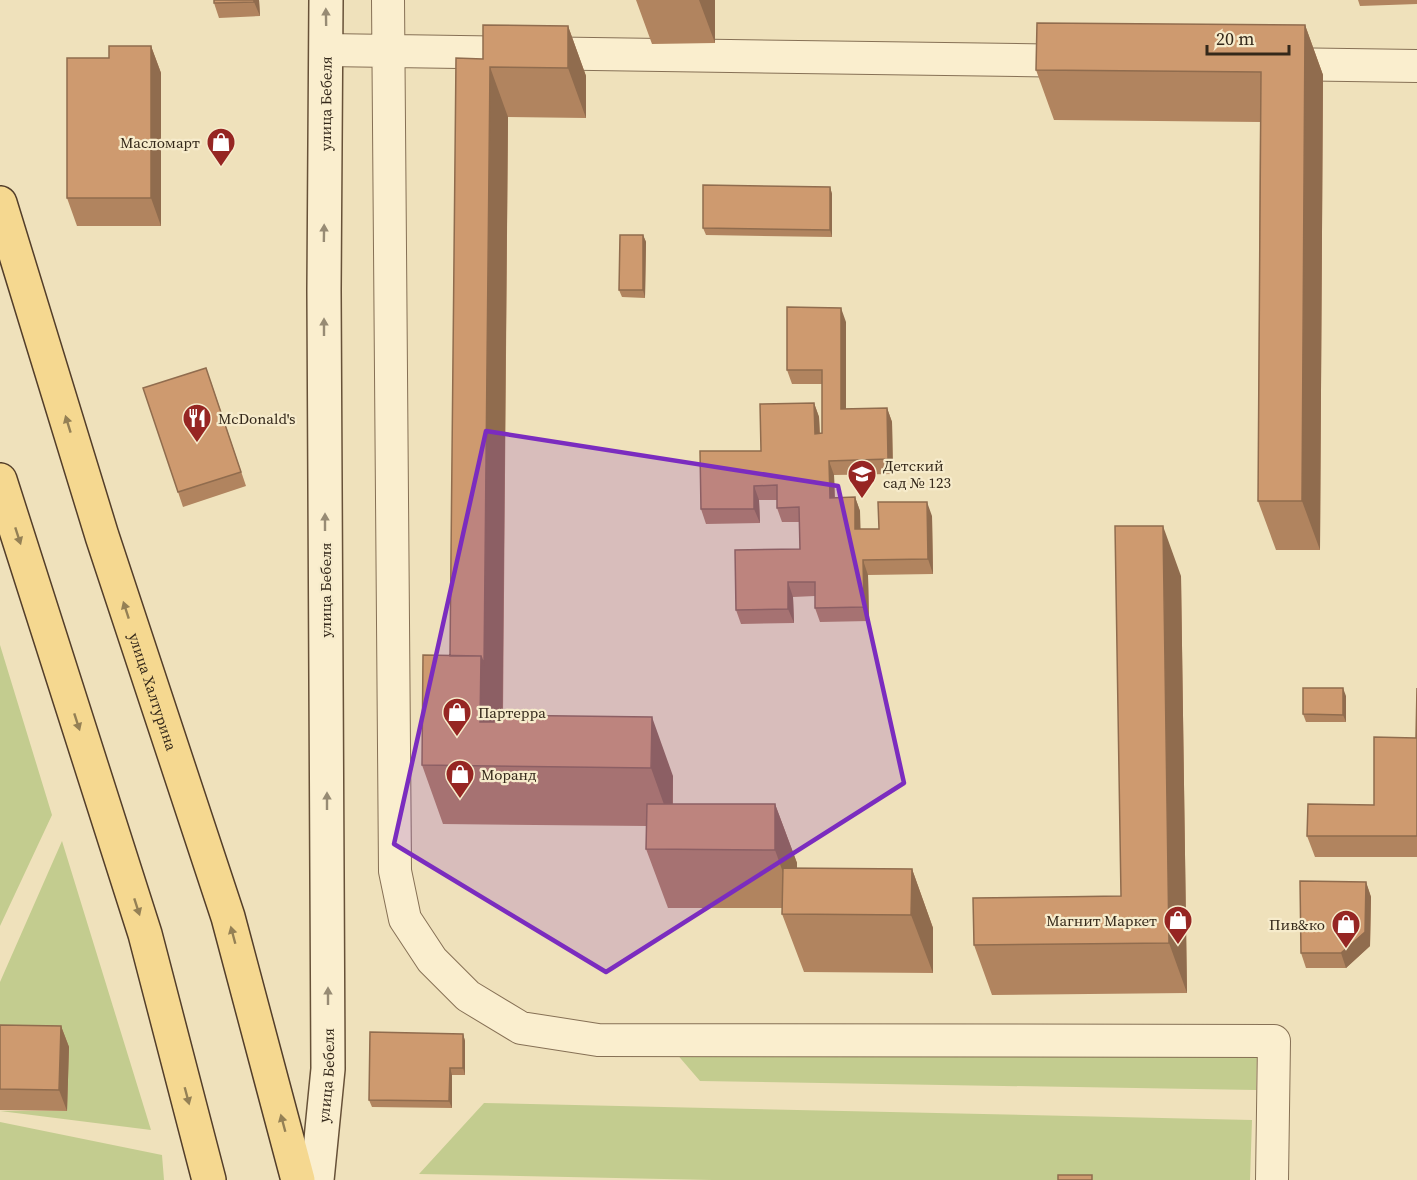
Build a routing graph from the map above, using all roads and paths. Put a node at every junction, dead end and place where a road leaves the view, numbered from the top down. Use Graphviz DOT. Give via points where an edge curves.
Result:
graph roads {
  1 [pos="326,0"];
  2 [pos="388,0"];
  3 [pos="326,50"];
  4 [pos="387,51"];
  5 [pos="1102,61"];
  6 [pos="1255,64"];
  7 [pos="1417,66"];
  8 [pos="0,203"];
  9 [pos="0,480"];
  10 [pos="209,1180"];
  11 [pos="298,1180"];
  12 [pos="317,1180"];
  13 [pos="1272,1180"];
  3 -- 1 [label="main road, улица Бебеля, one-way"];
  2 -- 4 [label="street"];
  3 -- 4 [label="street"];
  12 -- 3 [label="main road, улица Бебеля, one-way" via="328,1069"];
  4 -- 5 [label="street"];
  4 -- 13 [label="street" via="395,871 405,919 432,960 468,996 521,1028 598,1040 1274,1041"];
  6 -- 7 [label="street"];
  11 -- 8 [label="main road, улица Халтурина, one-way" via="228,917 102,536"];
  9 -- 10 [label="main road, one-way" via="145,934"];
}
